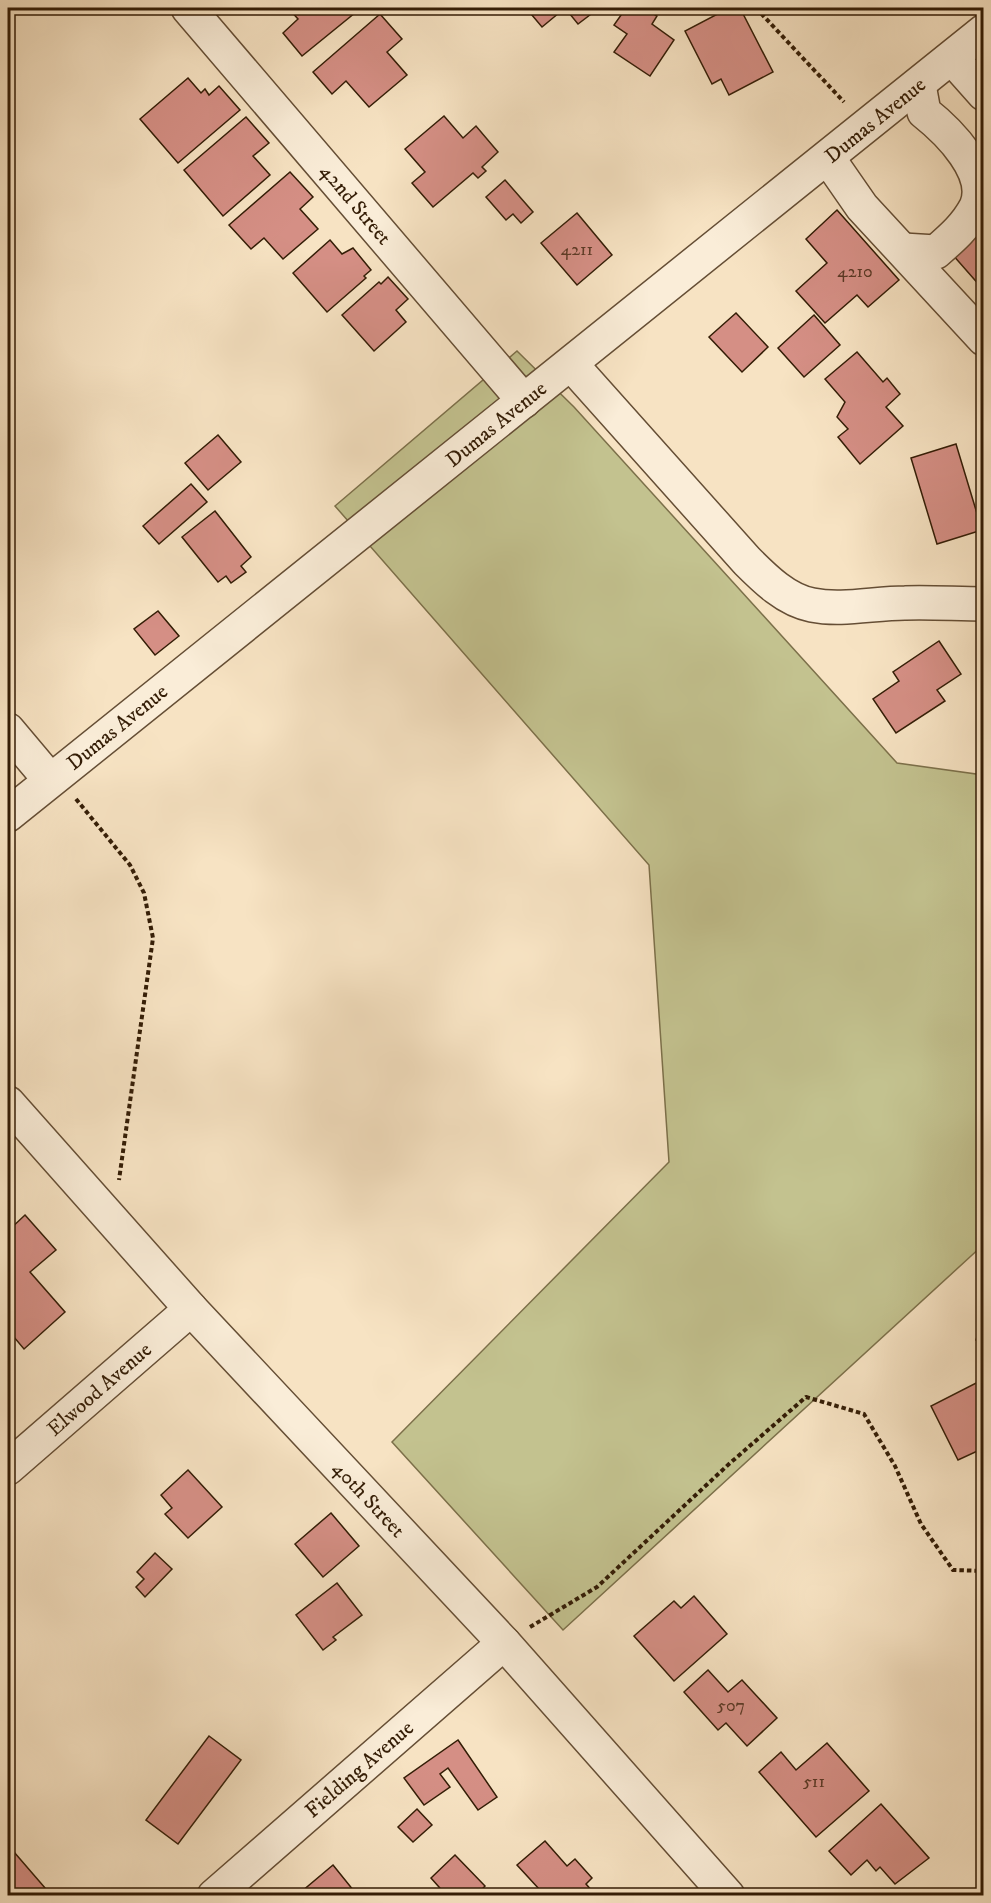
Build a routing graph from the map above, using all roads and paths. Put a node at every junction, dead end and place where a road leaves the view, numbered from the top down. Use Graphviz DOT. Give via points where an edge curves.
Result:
graph roads {
  1 [pos="188,8"];
  2 [pos="756,8"];
  3 [pos="984,31"];
  4 [pos="952,58"];
  5 [pos="919,85"];
  6 [pos="984,94"];
  7 [pos="867,126"];
  8 [pos="828,158"];
  9 [pos="903,250"];
  10 [pos="984,339"];
  11 [pos="571,364"];
  12 [pos="524,401"];
  13 [pos="984,604"];
  14 [pos="8,730"];
  15 [pos="53,778"];
  16 [pos="8,815"];
  17 [pos="8,1103"];
  18 [pos="113,1220"];
  19 [pos="191,1309"];
  20 [pos="8,1468"];
  21 [pos="984,1571"];
  22 [pos="504,1643"];
  23 [pos="214,1896"];
  24 [pos="728,1896"];
  1 -- 12 [label="street, 42nd Street"];
  2 -- 7 [label="path"];
  3 -- 4 [label="street, Dumas Avenue"];
  4 -- 5 [label="street, Dumas Avenue"];
  4 -- 6 [label="street"];
  5 -- 7 [label="street, Dumas Avenue"];
  5 -- 9 [label="street" via="924,112 964,152 978,178 977,205 961,230 936,252"];
  7 -- 8 [label="street, Dumas Avenue"];
  8 -- 9 [label="street" via="862,207"];
  8 -- 11 [label="street, Dumas Avenue"];
  9 -- 10 [label="street"];
  11 -- 12 [label="street, Dumas Avenue"];
  11 -- 13 [label="street" via="747,561 789,595 811,604 840,607"];
  12 -- 15 [label="street, Dumas Avenue"];
  14 -- 15 [label="street"];
  15 -- 16 [label="street, Dumas Avenue"];
  15 -- 18 [label="path" via="130,865 144,893 153,938"];
  17 -- 18 [label="street, 40th Street"];
  18 -- 19 [label="street, 40th Street"];
  19 -- 20 [label="street, Elwood Avenue"];
  19 -- 22 [label="street, 40th Street"];
  21 -- 22 [label="path" via="953,1570 921,1524 895,1466 864,1414 806,1397 597,1587"];
  22 -- 23 [label="street, Fielding Avenue"];
  22 -- 24 [label="street, 40th Street"];
}
